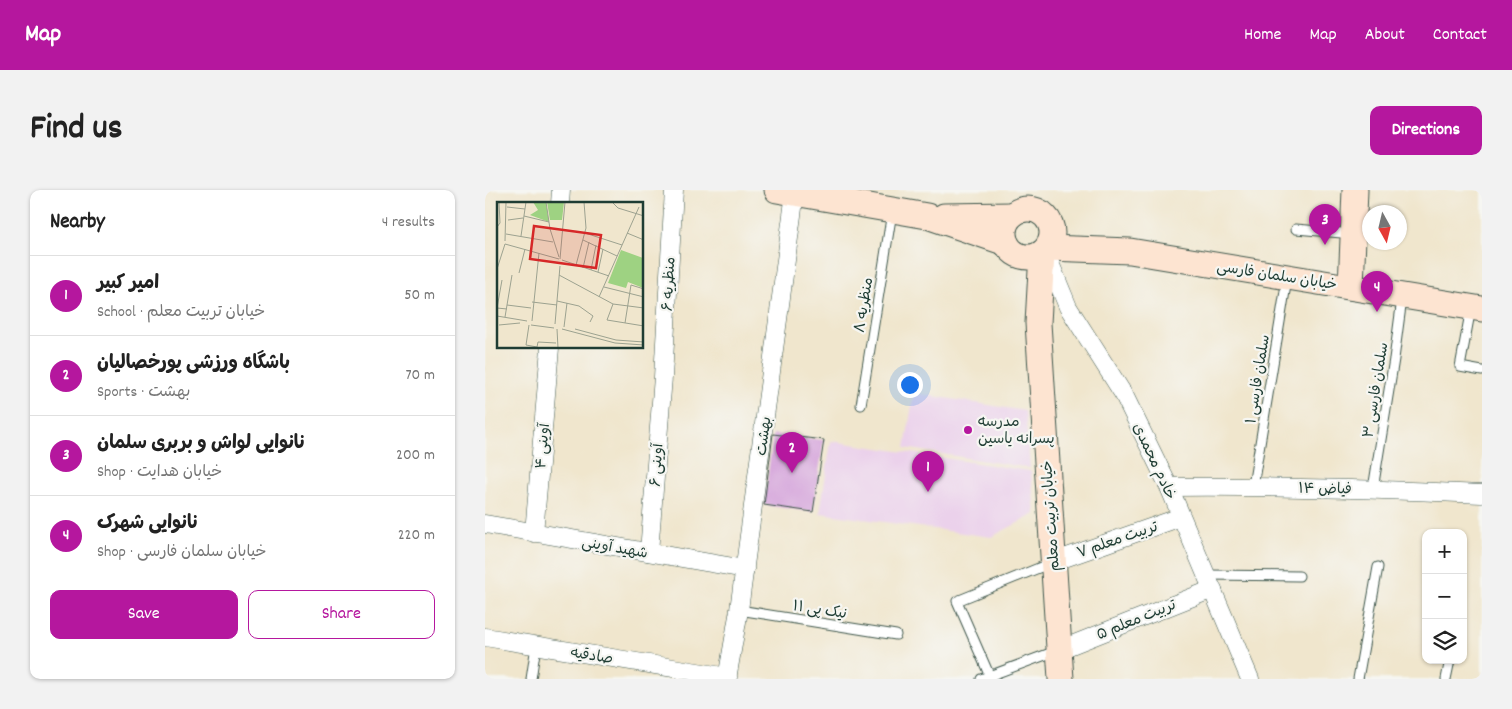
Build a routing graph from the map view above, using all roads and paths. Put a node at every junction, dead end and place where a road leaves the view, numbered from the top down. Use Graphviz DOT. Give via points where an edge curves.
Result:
graph roads {
  1 [pos="674,190"];
  2 [pos="1355,190"];
  3 [pos="786,192"];
  4 [pos="1014,206"];
  5 [pos="1042,208"];
  6 [pos="892,210"];
  7 [pos="927,216"];
  8 [pos="1296,229"];
  9 [pos="1353,234"];
  10 [pos="1011,249"];
  11 [pos="1045,250"];
  12 [pos="1130,252"];
  13 [pos="1287,277"];
  14 [pos="1351,288"];
  15 [pos="1402,296"];
  16 [pos="1477,308"];
  17 [pos="1038,323"];
  18 [pos="549,354"];
  19 [pos="1482,371"];
  20 [pos="663,377"];
  21 [pos="861,405"];
  22 [pos="1253,486"];
  23 [pos="1169,487"];
  24 [pos="1373,489"];
  25 [pos="1482,494"];
  26 [pos="1181,517"];
  27 [pos="485,524"];
  28 [pos="534,533"];
  29 [pos="649,552"];
  30 [pos="1053,562"];
  31 [pos="1379,567"];
  32 [pos="745,569"];
  33 [pos="1299,576"];
  34 [pos="1210,582"];
  35 [pos="739,610"];
  36 [pos="896,635"];
  37 [pos="485,637"];
  38 [pos="536,646"];
  39 [pos="1059,650"];
  40 [pos="1449,664"];
  41 [pos="727,678"];
  42 [pos="987,678"];
  43 [pos="531,679"];
  44 [pos="1061,679"];
  45 [pos="1250,679"];
  46 [pos="1358,679"];
  47 [pos="1446,679"];
  1 -- 20 [label="street, منظریه ۶"];
  2 -- 9 [label="main road"];
  3 -- 6 [label="main road"];
  3 -- 32 [label="street, بهشت"];
  4 -- 5 [label="main road"];
  4 -- 7 [label="main road"];
  4 -- 10 [label="main road" via="1004,228"];
  5 -- 11 [label="main road" via="1052,238"];
  5 -- 12 [label="main road"];
  6 -- 7 [label="main road"];
  6 -- 21 [label="lane, منظریه ۸"];
  7 -- 10 [label="main road"];
  8 -- 9 [label="lane"];
  9 -- 14 [label="main road"];
  10 -- 11 [label="main road" via="1023,257"];
  10 -- 17 [label="main road"];
  11 -- 12 [label="main road"];
  11 -- 17 [label="main road"];
  11 -- 23 [label="street, خادم محمدی" via="1068,306 1124,395"];
  12 -- 13 [label="main road, خیابان سلمان فارسی"];
  13 -- 14 [label="main road, خیابان سلمان فارسی"];
  13 -- 22 [label="lane, سلمان فارسی ۱"];
  14 -- 15 [label="main road, خیابان سلمان فارسی"];
  15 -- 16 [label="main road, خیابان سلمان فارسی"];
  15 -- 24 [label="lane, سلمان فارسی ۳"];
  16 -- 19 [label="lane" via="1460,367"];
  17 -- 30 [label="main road, خیابان تربیت معلم"];
  18 -- 28 [label="street, آوینی ۴"];
  20 -- 29 [label="street, آوینی ۶"];
  22 -- 23 [label="street, فیاض ۱۴"];
  22 -- 24 [label="street, فیاض ۱۴"];
  23 -- 26 [label="street, خادم محمدی"];
  24 -- 25 [label="street, فیاض ۱۴"];
  26 -- 30 [label="street, تربیت معلم ۷"];
  26 -- 34 [label="street, خادم محمدی"];
  27 -- 28 [label="street, شهید آوینی"];
  28 -- 29 [label="street, شهید آوینی"];
  29 -- 32 [label="street, شهید آوینی"];
  30 -- 39 [label="main road, خیابان تربیت معلم"];
  30 -- 42 [label="lane" via="957,601"];
  31 -- 46 [label="lane"];
  32 -- 35 [label="street, بهشت"];
  33 -- 34 [label="lane"];
  34 -- 39 [label="street, تربیت معلم ۵"];
  34 -- 45 [label="street, خادم محمدی"];
  35 -- 36 [label="lane, نیک پی ۱۱"];
  35 -- 41 [label="street, بهشت"];
  37 -- 38 [label="street, صادقیه"];
  38 -- 41 [label="street, صادقیه"];
  38 -- 43 [label="lane"];
  39 -- 42 [label="lane"];
  39 -- 44 [label="main road, خیابان تربیت معلم"];
  40 -- 47 [label="lane"];
}
